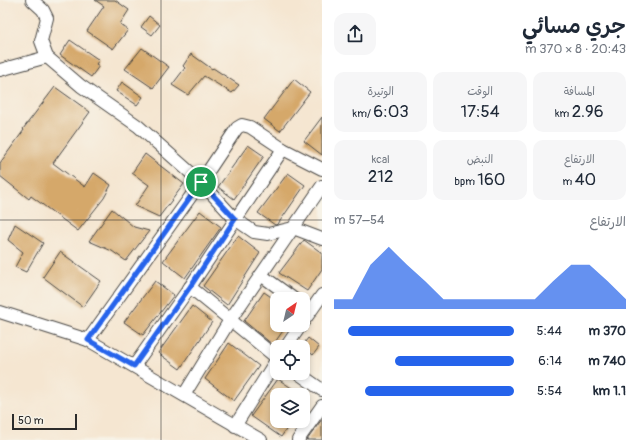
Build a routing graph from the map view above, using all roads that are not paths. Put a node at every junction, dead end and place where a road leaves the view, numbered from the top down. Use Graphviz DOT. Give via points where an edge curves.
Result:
graph roads {
  1 [pos="32,0"];
  2 [pos="47,57"];
  3 [pos="0,70"];
  4 [pos="283,149"];
  5 [pos="322,169"];
  6 [pos="201,182"];
  7 [pos="322,186"];
  8 [pos="235,219"];
  9 [pos="293,228"];
  10 [pos="322,239"];
  11 [pos="261,275"];
  12 [pos="190,287"];
  13 [pos="284,292"];
  14 [pos="322,295"];
  15 [pos="310,306"];
  16 [pos="0,312"];
  17 [pos="230,320"];
  18 [pos="88,340"];
  19 [pos="270,352"];
  20 [pos="134,366"];
  21 [pos="270,369"];
  22 [pos="308,380"];
  23 [pos="322,390"];
  24 [pos="184,395"];
  25 [pos="322,406"];
  26 [pos="235,426"];
  27 [pos="261,440"];
  28 [pos="298,440"];
  1 -- 2 [label="street" via="43,10 47,18 41,42"];
  2 -- 3 [label="street"];
  2 -- 6 [label="street" via="81,86 138,126"];
  4 -- 5 [label="street"];
  4 -- 6 [label="street" via="250,127 242,125 237,128"];
  4 -- 8 [label="street"];
  6 -- 8 [label="street"];
  6 -- 18 [label="street"];
  7 -- 9 [label="street"];
  8 -- 9 [label="street" via="254,232 268,234"];
  8 -- 12 [label="street"];
  9 -- 10 [label="street"];
  9 -- 11 [label="street"];
  11 -- 13 [label="street"];
  11 -- 17 [label="street"];
  12 -- 17 [label="street"];
  12 -- 20 [label="street"];
  14 -- 15 [label="street"];
  16 -- 18 [label="street"];
  17 -- 19 [label="street"];
  17 -- 24 [label="street"];
  18 -- 20 [label="street"];
  20 -- 24 [label="street"];
  21 -- 26 [label="street"];
  22 -- 23 [label="street"];
  24 -- 26 [label="street"];
  25 -- 28 [label="street"];
  26 -- 27 [label="street"];
}
